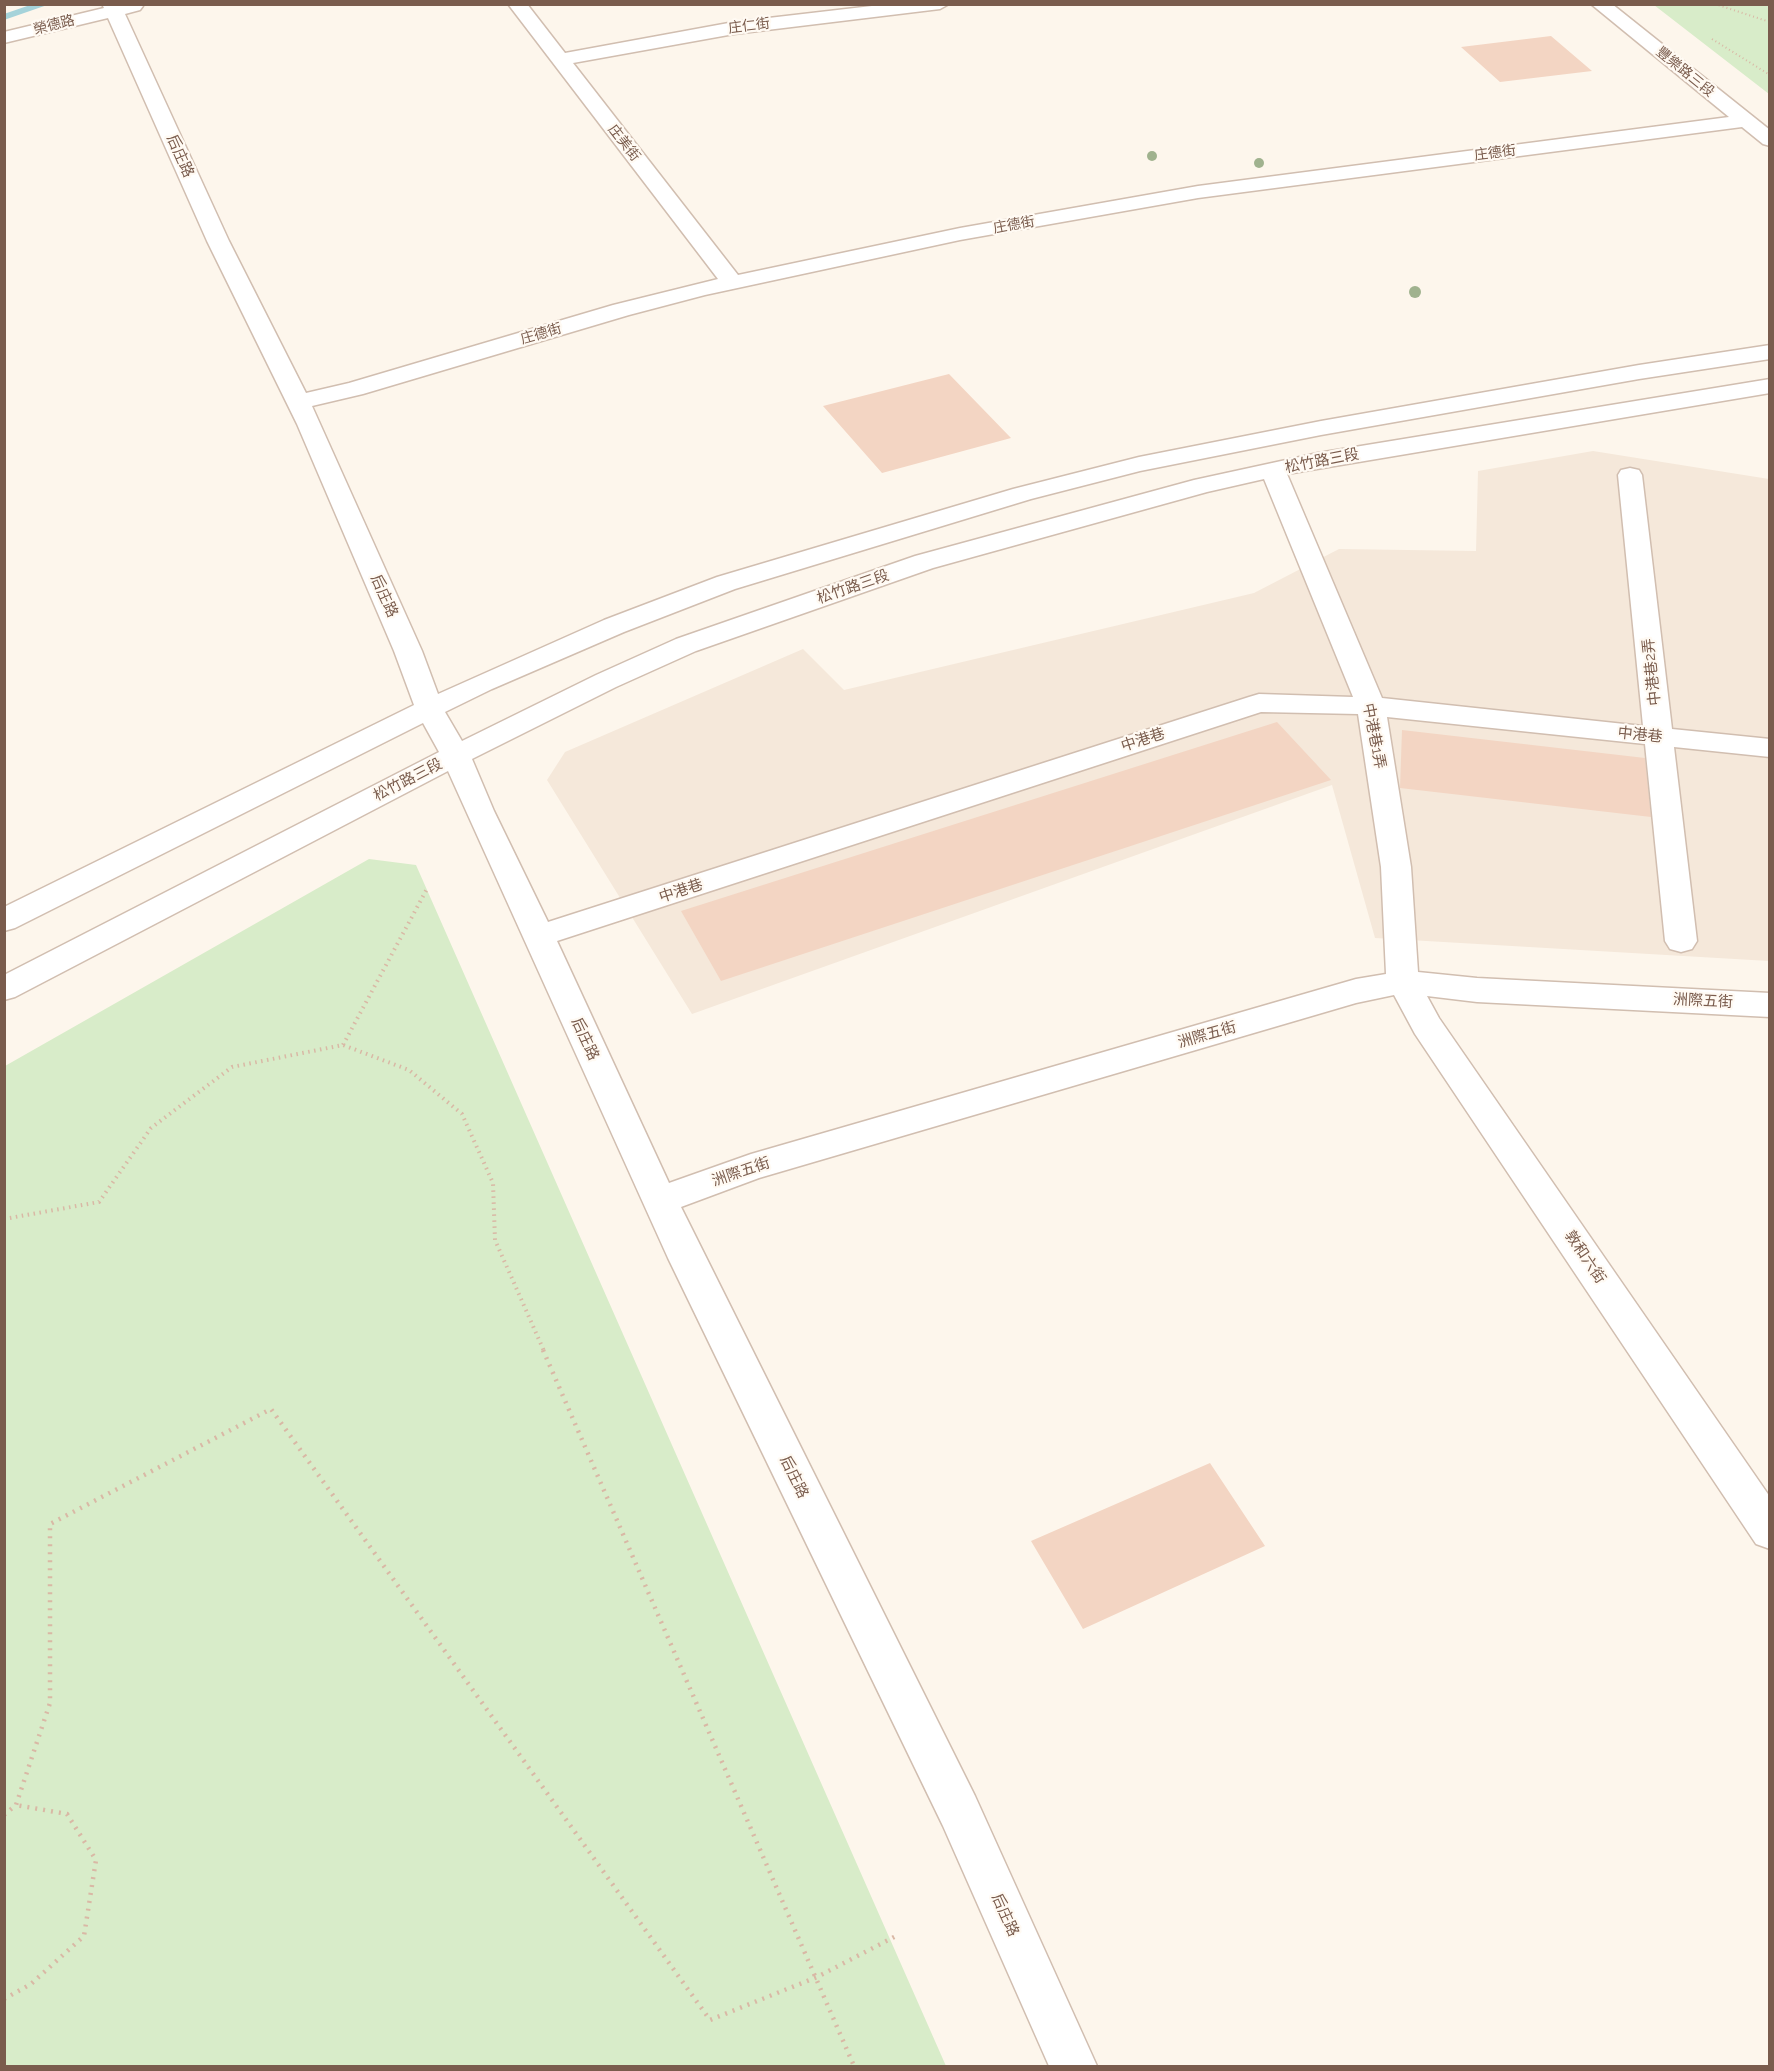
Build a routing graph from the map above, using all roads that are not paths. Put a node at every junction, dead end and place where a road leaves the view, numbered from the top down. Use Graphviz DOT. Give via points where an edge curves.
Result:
graph roads {
  1 [pos="138,4"];
  2 [pos="516,4"];
  3 [pos="940,4"];
  4 [pos="1600,4"];
  5 [pos="113,8"];
  6 [pos="4,38"];
  7 [pos="560,60"];
  8 [pos="1745,121"];
  9 [pos="1770,141"];
  10 [pos="732,282"];
  11 [pos="1770,352"];
  12 [pos="1770,386"];
  13 [pos="298,402"];
  14 [pos="1273,470"];
  15 [pos="1630,475"];
  16 [pos="1371,706"];
  17 [pos="430,710"];
  18 [pos="1659,736"];
  19 [pos="1770,748"];
  20 [pos="456,756"];
  21 [pos="4,920"];
  22 [pos="540,936"];
  23 [pos="1681,941"];
  24 [pos="1403,982"];
  25 [pos="4,989"];
  26 [pos="1770,1005"];
  27 [pos="661,1200"];
  28 [pos="1770,1531"];
  29 [pos="1073,2067"];
  1 -- 5 [label="street, 榮德路"];
  2 -- 7 [label="street, 庄美街"];
  3 -- 7 [label="street, 庄仁街" via="734,28"];
  4 -- 8 [label="street, 豐樂路三段"];
  5 -- 6 [label="street, 榮德路"];
  5 -- 13 [label="street, 后庄路" via="218,241"];
  7 -- 10 [label="street, 庄美街"];
  8 -- 9 [label="street, 豐樂路三段"];
  8 -- 10 [label="street, 庄德街" via="1198,192 960,234"];
  10 -- 13 [label="street, 庄德街"];
  11 -- 17 [label="street" via="1222,446 1068,481 726,583 614,626"];
  12 -- 14 [label="street, 松竹路三段"];
  13 -- 17 [label="street, 后庄路" via="408,651"];
  14 -- 16 [label="street, 中港巷1弄"];
  14 -- 20 [label="street, 松竹路三段" via="1203,484 924,562 686,645"];
  15 -- 18 [label="street, 中港巷2弄"];
  16 -- 18 [label="street, 中港巷"];
  16 -- 22 [label="street, 中港巷" via="1259,702"];
  16 -- 24 [label="street, 中港巷1弄" via="1396,867"];
  17 -- 20 [label="street, 后庄路"];
  17 -- 21 [label="street"];
  18 -- 19 [label="street, 中港巷"];
  18 -- 23 [label="street, 中港巷2弄"];
  20 -- 22 [label="street, 后庄路"];
  20 -- 25 [label="street, 松竹路三段"];
  22 -- 27 [label="street, 后庄路"];
  24 -- 26 [label="street, 洲際五街" via="1477,990"];
  24 -- 27 [label="street, 洲際五街" via="1356,991 752,1167"];
  24 -- 28 [label="street, 敦和六街" via="1427,1026"];
  27 -- 29 [label="street, 后庄路" via="959,1811"];
}
